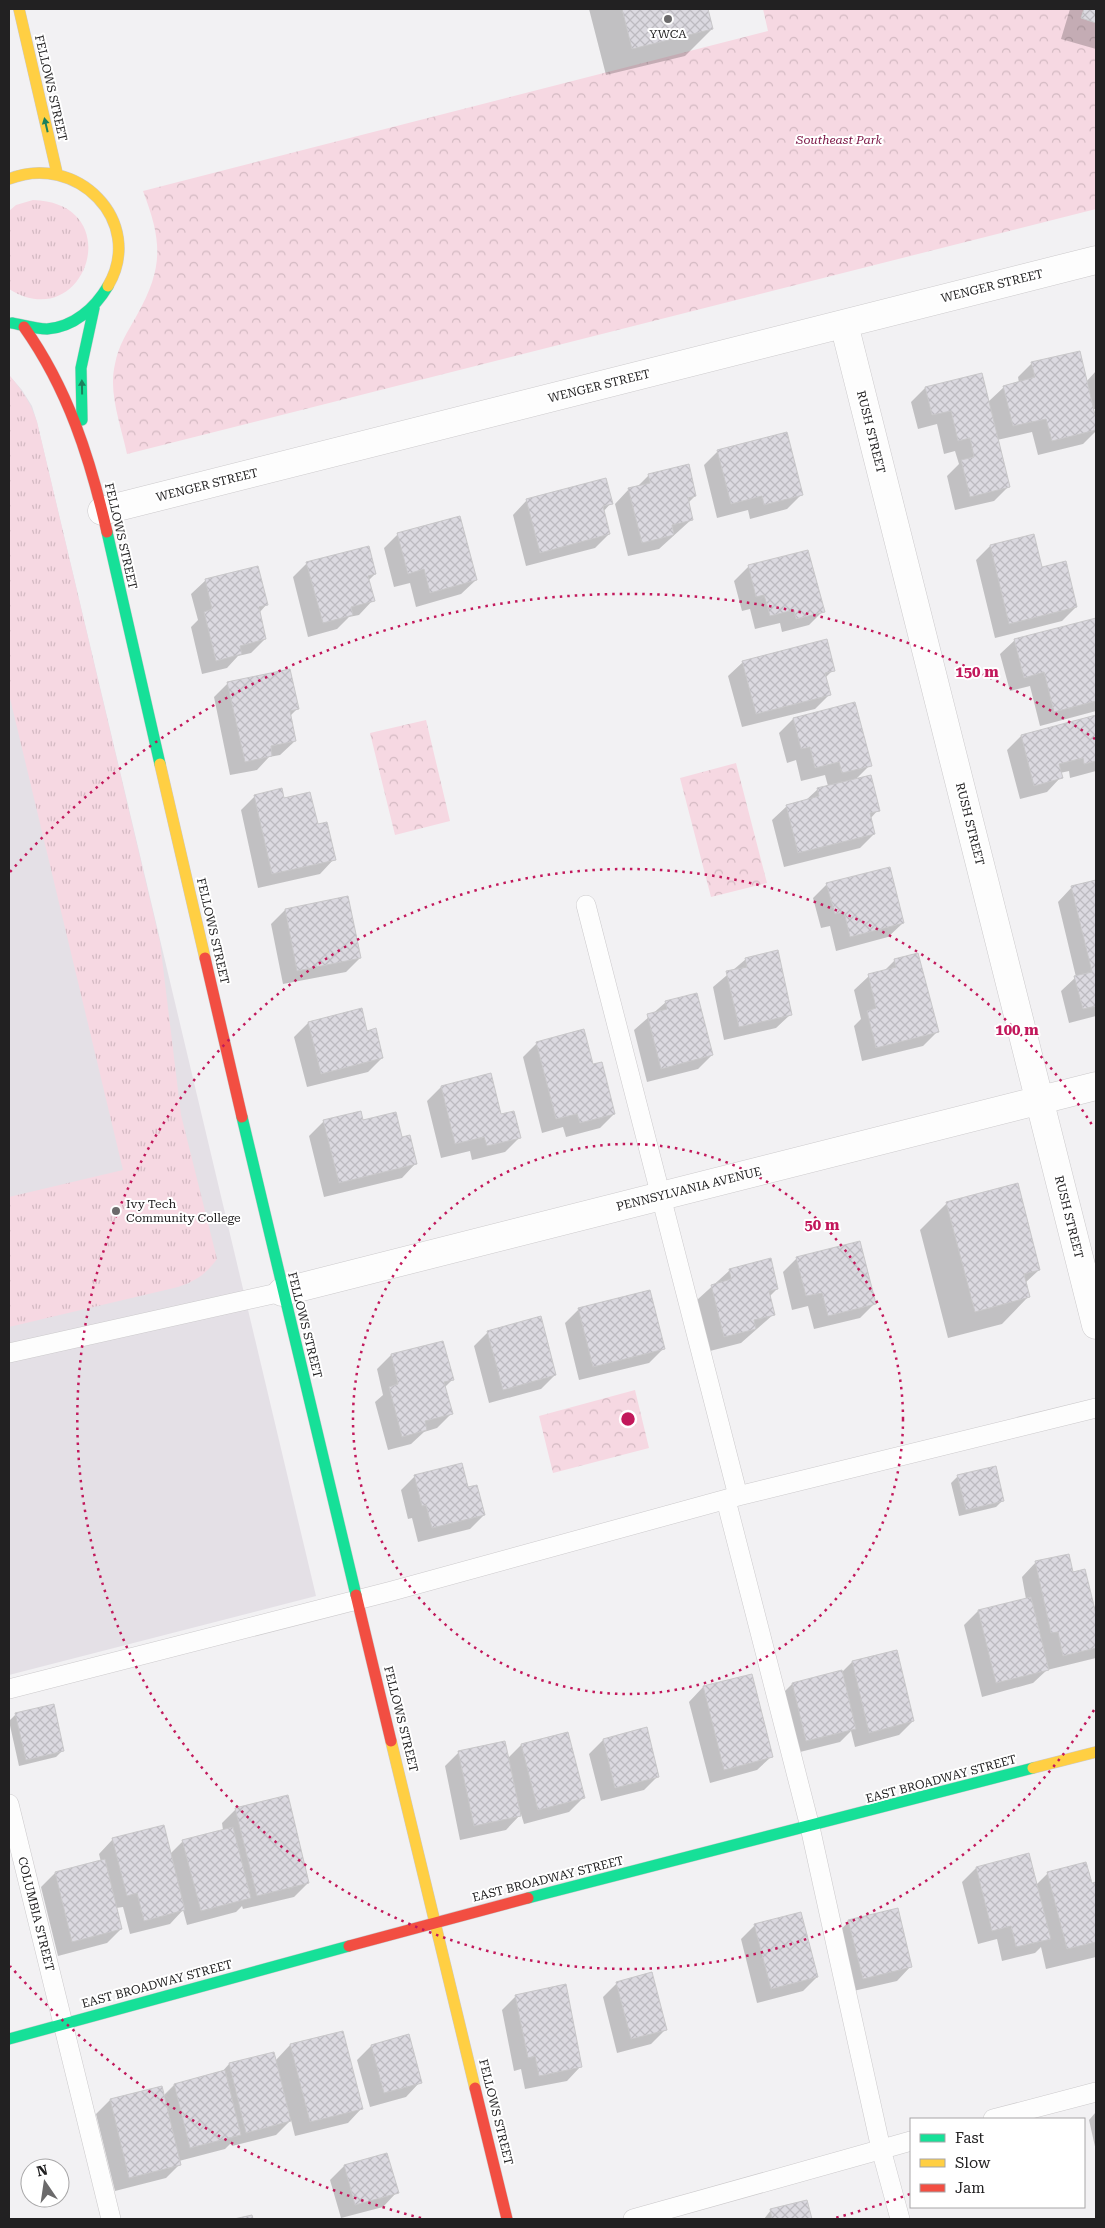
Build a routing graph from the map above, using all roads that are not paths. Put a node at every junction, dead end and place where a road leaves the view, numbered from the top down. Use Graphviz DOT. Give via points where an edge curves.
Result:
graph roads {
  1 [pos="19,9"];
  2 [pos="57,173"];
  3 [pos="9,179"];
  4 [pos="1096,260"];
  5 [pos="94,308"];
  6 [pos="9,321"];
  7 [pos="844,324"];
  8 [pos="24,327"];
  9 [pos="82,436"];
  10 [pos="102,511"];
  11 [pos="586,906"];
  12 [pos="1096,1086"];
  13 [pos="1039,1100"];
  14 [pos="661,1196"];
  15 [pos="282,1292"];
  16 [pos="1096,1325"];
  17 [pos="9,1353"];
  18 [pos="1096,1408"];
  19 [pos="732,1498"];
  20 [pos="358,1599"];
  21 [pos="9,1689"];
  22 [pos="1096,1752"];
  23 [pos="9,1804"];
  24 [pos="810,1827"];
  25 [pos="436,1922"];
  26 [pos="64,2024"];
  27 [pos="9,2039"];
  28 [pos="1096,2092"];
  29 [pos="997,2118"];
  30 [pos="910,2141"];
  31 [pos="882,2149"];
  32 [pos="111,2219"];
  33 [pos="507,2219"];
  34 [pos="633,2219"];
  35 [pos="900,2219"];
  2 -- 1 [label="street, FELLOWS STREET, one-way"];
  2 -- 3 [label="street" via="37,171"];
  2 -- 5 [label="street" via="91,189 108,208 117,230 119,260 107,294"];
  4 -- 7 [label="street, WENGER STREET"];
  5 -- 8 [label="street" via="76,321 54,328"];
  9 -- 5 [label="street, FELLOWS STREET, one-way" via="81,368"];
  6 -- 8 [label="street"];
  7 -- 10 [label="street, WENGER STREET"];
  7 -- 13 [label="street, RUSH STREET"];
  8 -- 9 [label="street, FELLOWS STREET" via="42,351 64,391"];
  9 -- 10 [label="street, FELLOWS STREET"];
  10 -- 15 [label="street, FELLOWS STREET"];
  11 -- 14 [label="lane"];
  12 -- 13 [label="street, PENNSYLVANIA AVENUE"];
  13 -- 14 [label="street, PENNSYLVANIA AVENUE"];
  13 -- 16 [label="street, RUSH STREET"];
  14 -- 15 [label="street, PENNSYLVANIA AVENUE"];
  14 -- 19 [label="lane"];
  15 -- 17 [label="lane"];
  15 -- 20 [label="street, FELLOWS STREET"];
  18 -- 19 [label="lane"];
  19 -- 20 [label="lane"];
  19 -- 24 [label="lane"];
  20 -- 21 [label="lane"];
  20 -- 25 [label="street, FELLOWS STREET"];
  22 -- 24 [label="street, EAST BROADWAY STREET"];
  23 -- 26 [label="lane, COLUMBIA STREET"];
  24 -- 25 [label="street, EAST BROADWAY STREET"];
  24 -- 31 [label="lane"];
  25 -- 26 [label="street, EAST BROADWAY STREET"];
  25 -- 33 [label="street, FELLOWS STREET"];
  26 -- 27 [label="street, EAST BROADWAY STREET"];
  26 -- 32 [label="lane, COLUMBIA STREET"];
  28 -- 29 [label="lane"];
  30 -- 31 [label="lane"];
  31 -- 34 [label="lane"];
  31 -- 35 [label="lane"];
}
